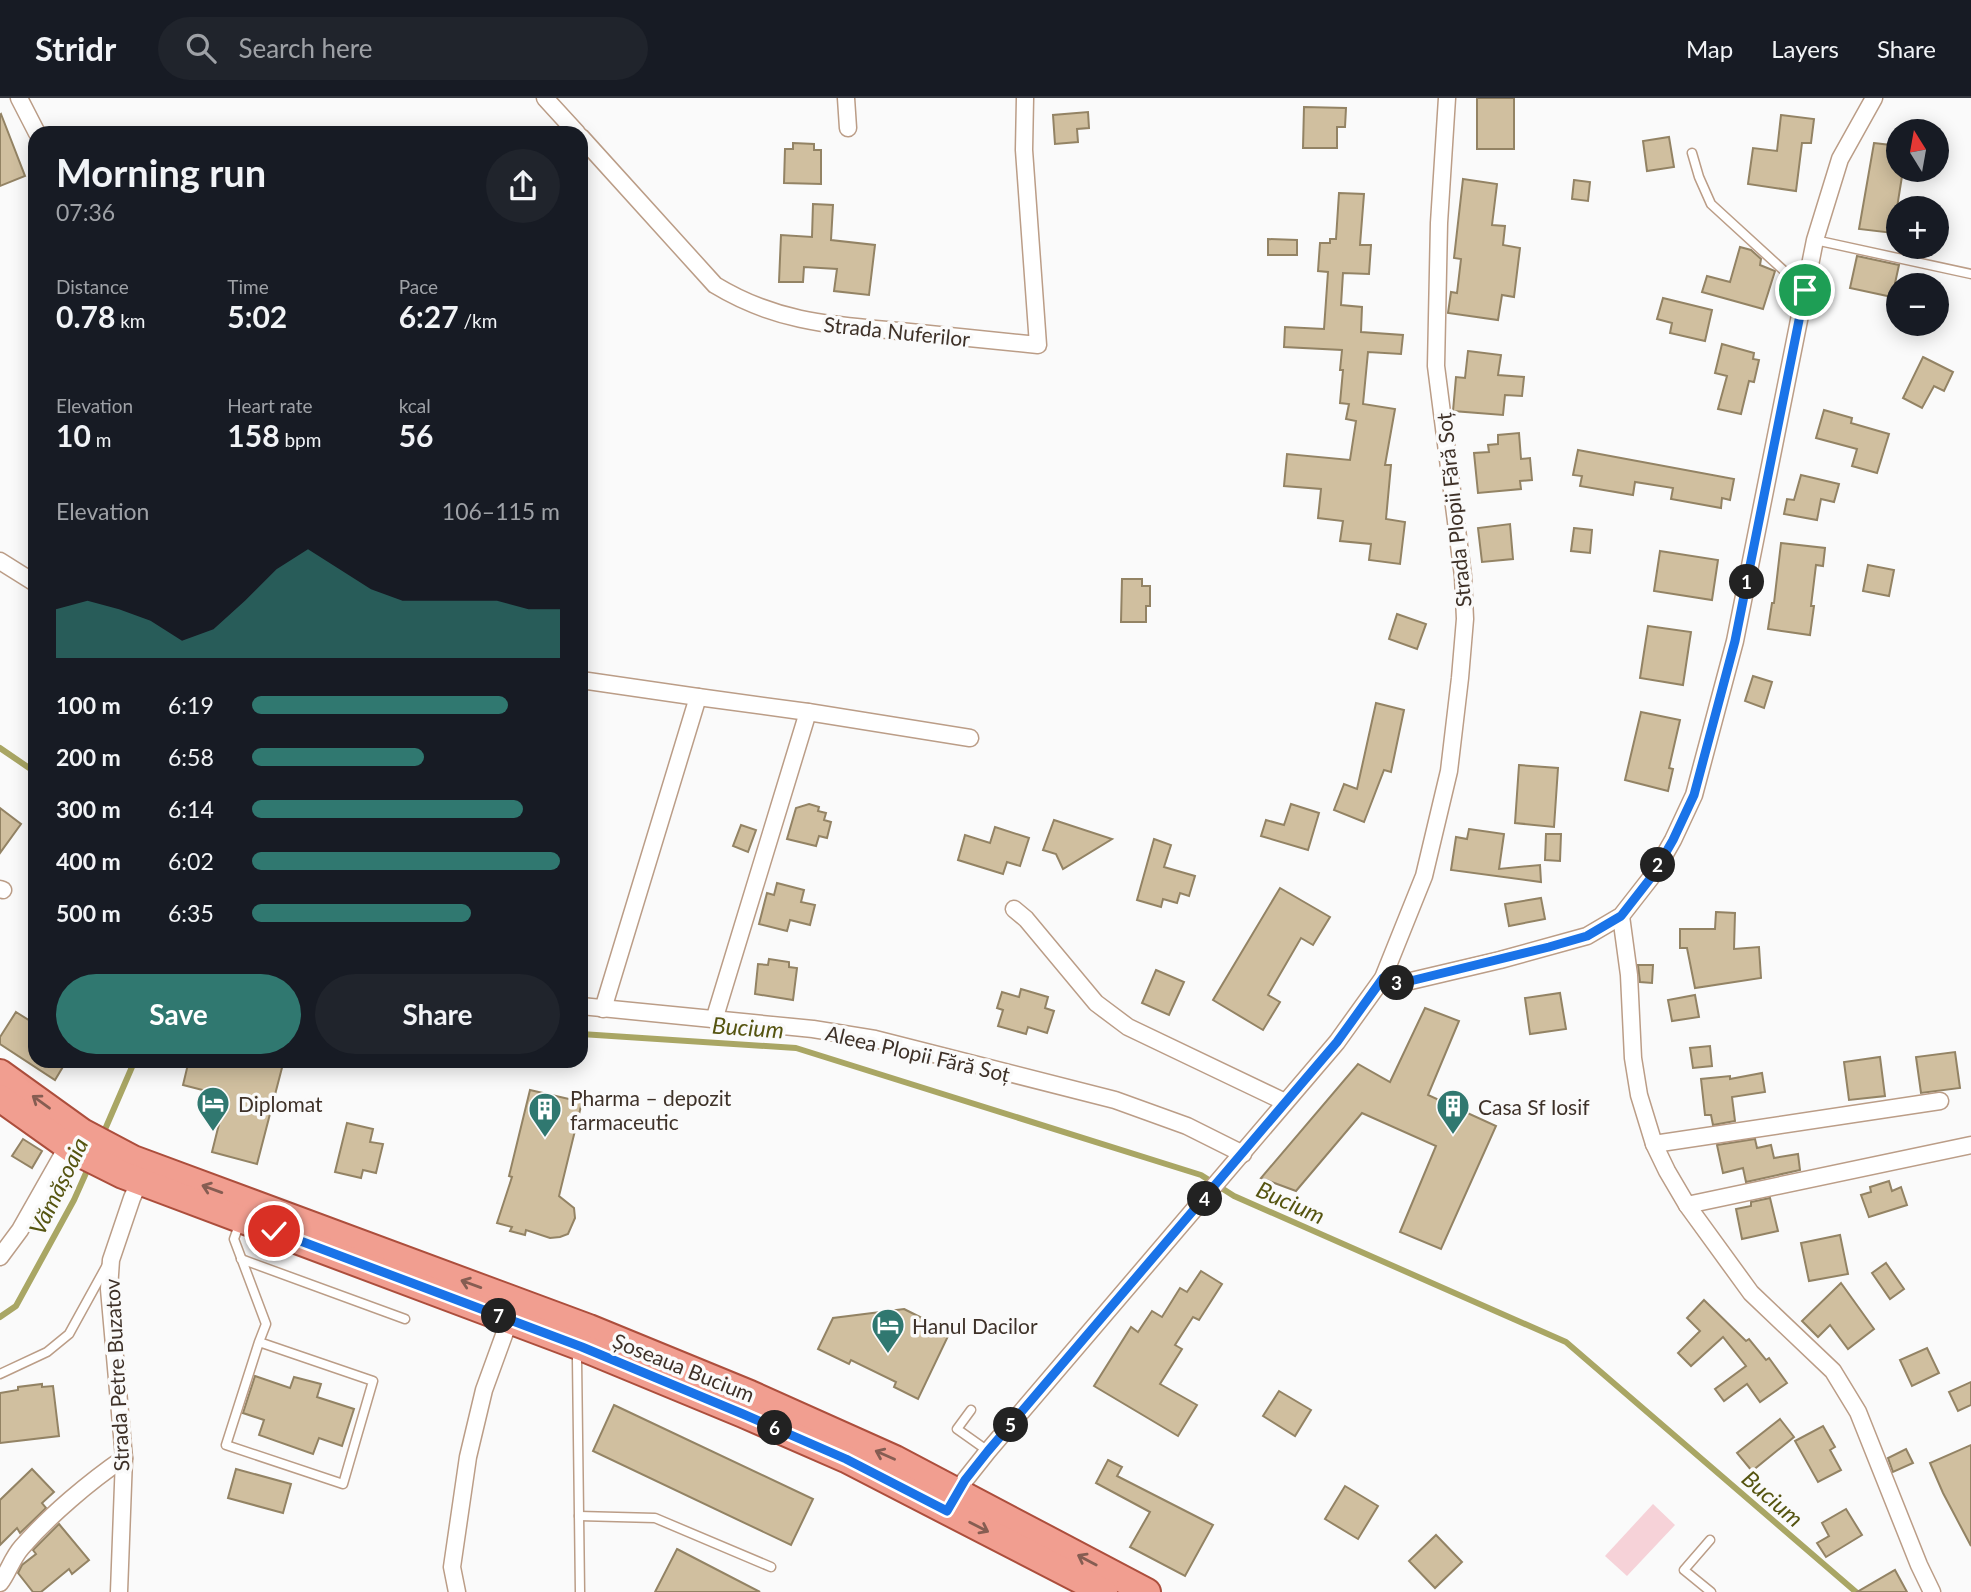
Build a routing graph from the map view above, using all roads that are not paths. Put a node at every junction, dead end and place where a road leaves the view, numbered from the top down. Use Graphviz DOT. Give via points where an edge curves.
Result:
graph roads {
  1 [pos="19,98"];
  2 [pos="545,98"];
  3 [pos="846,98"];
  4 [pos="1025,98"];
  5 [pos="1447,98"];
  6 [pos="1874,98"];
  7 [pos="33,126"];
  8 [pos="571,126"];
  9 [pos="848,128"];
  10 [pos="588,145"];
  11 [pos="1692,153"];
  12 [pos="1815,240"];
  13 [pos="1971,274"];
  14 [pos="1805,290"];
  15 [pos="0,561"];
  16 [pos="28,579"];
  17 [pos="588,681"];
  18 [pos="698,697"];
  19 [pos="808,712"];
  20 [pos="970,738"];
  21 [pos="1014,909"];
  22 [pos="1621,916"];
  23 [pos="1383,978"];
  24 [pos="588,1007"];
  25 [pos="603,1009"];
  26 [pos="714,1020"];
  27 [pos="0,1073"];
  28 [pos="0,1098"];
  29 [pos="1940,1101"];
  30 [pos="1285,1102"];
  31 [pos="75,1139"];
  32 [pos="1654,1144"];
  33 [pos="1971,1145"];
  34 [pos="1243,1154"];
  35 [pos="136,1170"];
  36 [pos="1687,1205"];
  37 [pos="241,1219"];
  38 [pos="0,1257"];
  39 [pos="111,1259"];
  40 [pos="241,1259"];
  41 [pos="513,1311"];
  42 [pos="405,1320"];
  43 [pos="585,1338"];
  44 [pos="259,1342"];
  45 [pos="0,1374"];
  46 [pos="971,1410"];
  47 [pos="988,1451"];
  48 [pos="124,1458"];
  49 [pos="953,1502"];
  50 [pos="579,1516"];
  51 [pos="1710,1540"];
  52 [pos="771,1567"];
  53 [pos="3,1586"];
  54 [pos="119,1592"];
  55 [pos="457,1592"];
  56 [pos="580,1592"];
  57 [pos="1104,1592"];
  58 [pos="1147,1592"];
  59 [pos="1711,1592"];
  60 [pos="1932,1592"];
  1 -- 7 [label="street"];
  2 -- 8 [label="street"];
  3 -- 9 [label="street"];
  4 -- 10 [label="street, Strada Nuferilor" via="1024,150 1038,345 820,324 740,300 715,285"];
  5 -- 23 [label="street, Strada Plopii Fără Soț" via="1436,366 1465,619 1449,771 1424,876"];
  6 -- 12 [label="street" via="1840,159"];
  11 -- 14 [label="lane" via="1711,204"];
  12 -- 13 [label="lane"];
  12 -- 14 [label="street"];
  14 -- 22 [label="street" via="1735,641 1694,795 1653,875"];
  15 -- 16 [label="street"];
  17 -- 18 [label="street"];
  18 -- 19 [label="street"];
  18 -- 25 [label="street"];
  19 -- 20 [label="street"];
  19 -- 26 [label="street"];
  21 -- 30 [label="street" via="1096,1003 1128,1027"];
  22 -- 23 [label="street" via="1587,936 1549,947 1398,984"];
  22 -- 32 [label="street" via="1633,1059"];
  23 -- 30 [label="street, Strada Plopii Fără Soț" via="1337,1042"];
  24 -- 25 [label="street, Aleea Plopii Fără Soț"];
  25 -- 26 [label="street, Aleea Plopii Fără Soț"];
  26 -- 34 [label="street, Aleea Plopii Fără Soț" via="875,1040 1115,1100 1187,1126"];
  31 -- 27 [label="main road, Șoseaua Bucium, one-way"];
  28 -- 31 [label="main road, Șoseaua Bucium"];
  29 -- 32 [label="street"];
  30 -- 34 [label="street, Strada Plopii Fără Soț"];
  31 -- 35 [label="main road, Șoseaua Bucium"];
  31 -- 38 [label="street"];
  32 -- 36 [label="street"];
  33 -- 36 [label="street"];
  34 -- 47 [label="street, Strada Plopii Fără Soț"];
  35 -- 37 [label="main road, Șoseaua Bucium"];
  35 -- 39 [label="street, Strada Petre Buzatov"];
  41 -- 35 [label="main road, Șoseaua Bucium, one-way"];
  36 -- 60 [label="street" via="1751,1293 1833,1371 1858,1412"];
  37 -- 40 [label="lane" via="234,1239"];
  37 -- 41 [label="main road, Șoseaua Bucium"];
  39 -- 45 [label="lane" via="69,1334 47,1352"];
  39 -- 48 [label="street, Strada Petre Buzatov" via="109,1289"];
  40 -- 42 [label="lane"];
  40 -- 44 [label="lane" via="266,1324"];
  41 -- 43 [label="main road, Șoseaua Bucium"];
  41 -- 55 [label="street" via="484,1390 468,1457 452,1567"];
  43 -- 49 [label="main road, Șoseaua Bucium" via="750,1394 895,1459"];
  43 -- 50 [label="lane" via="577,1359"];
  44 -- 44 [label="lane" via="373,1381 343,1484 226,1445"];
  46 -- 47 [label="lane" via="957,1429"];
  47 -- 49 [label="street, Strada Plopii Fără Soț"];
  48 -- 53 [label="street" via="96,1477 23,1546 11,1561"];
  48 -- 54 [label="street, Strada Petre Buzatov"];
  49 -- 57 [label="main road, Șoseaua Bucium, one-way"];
  58 -- 49 [label="main road, Șoseaua Bucium, one-way"];
  50 -- 52 [label="lane" via="655,1518"];
  50 -- 56 [label="lane"];
  51 -- 59 [label="lane" via="1684,1570"];
}
